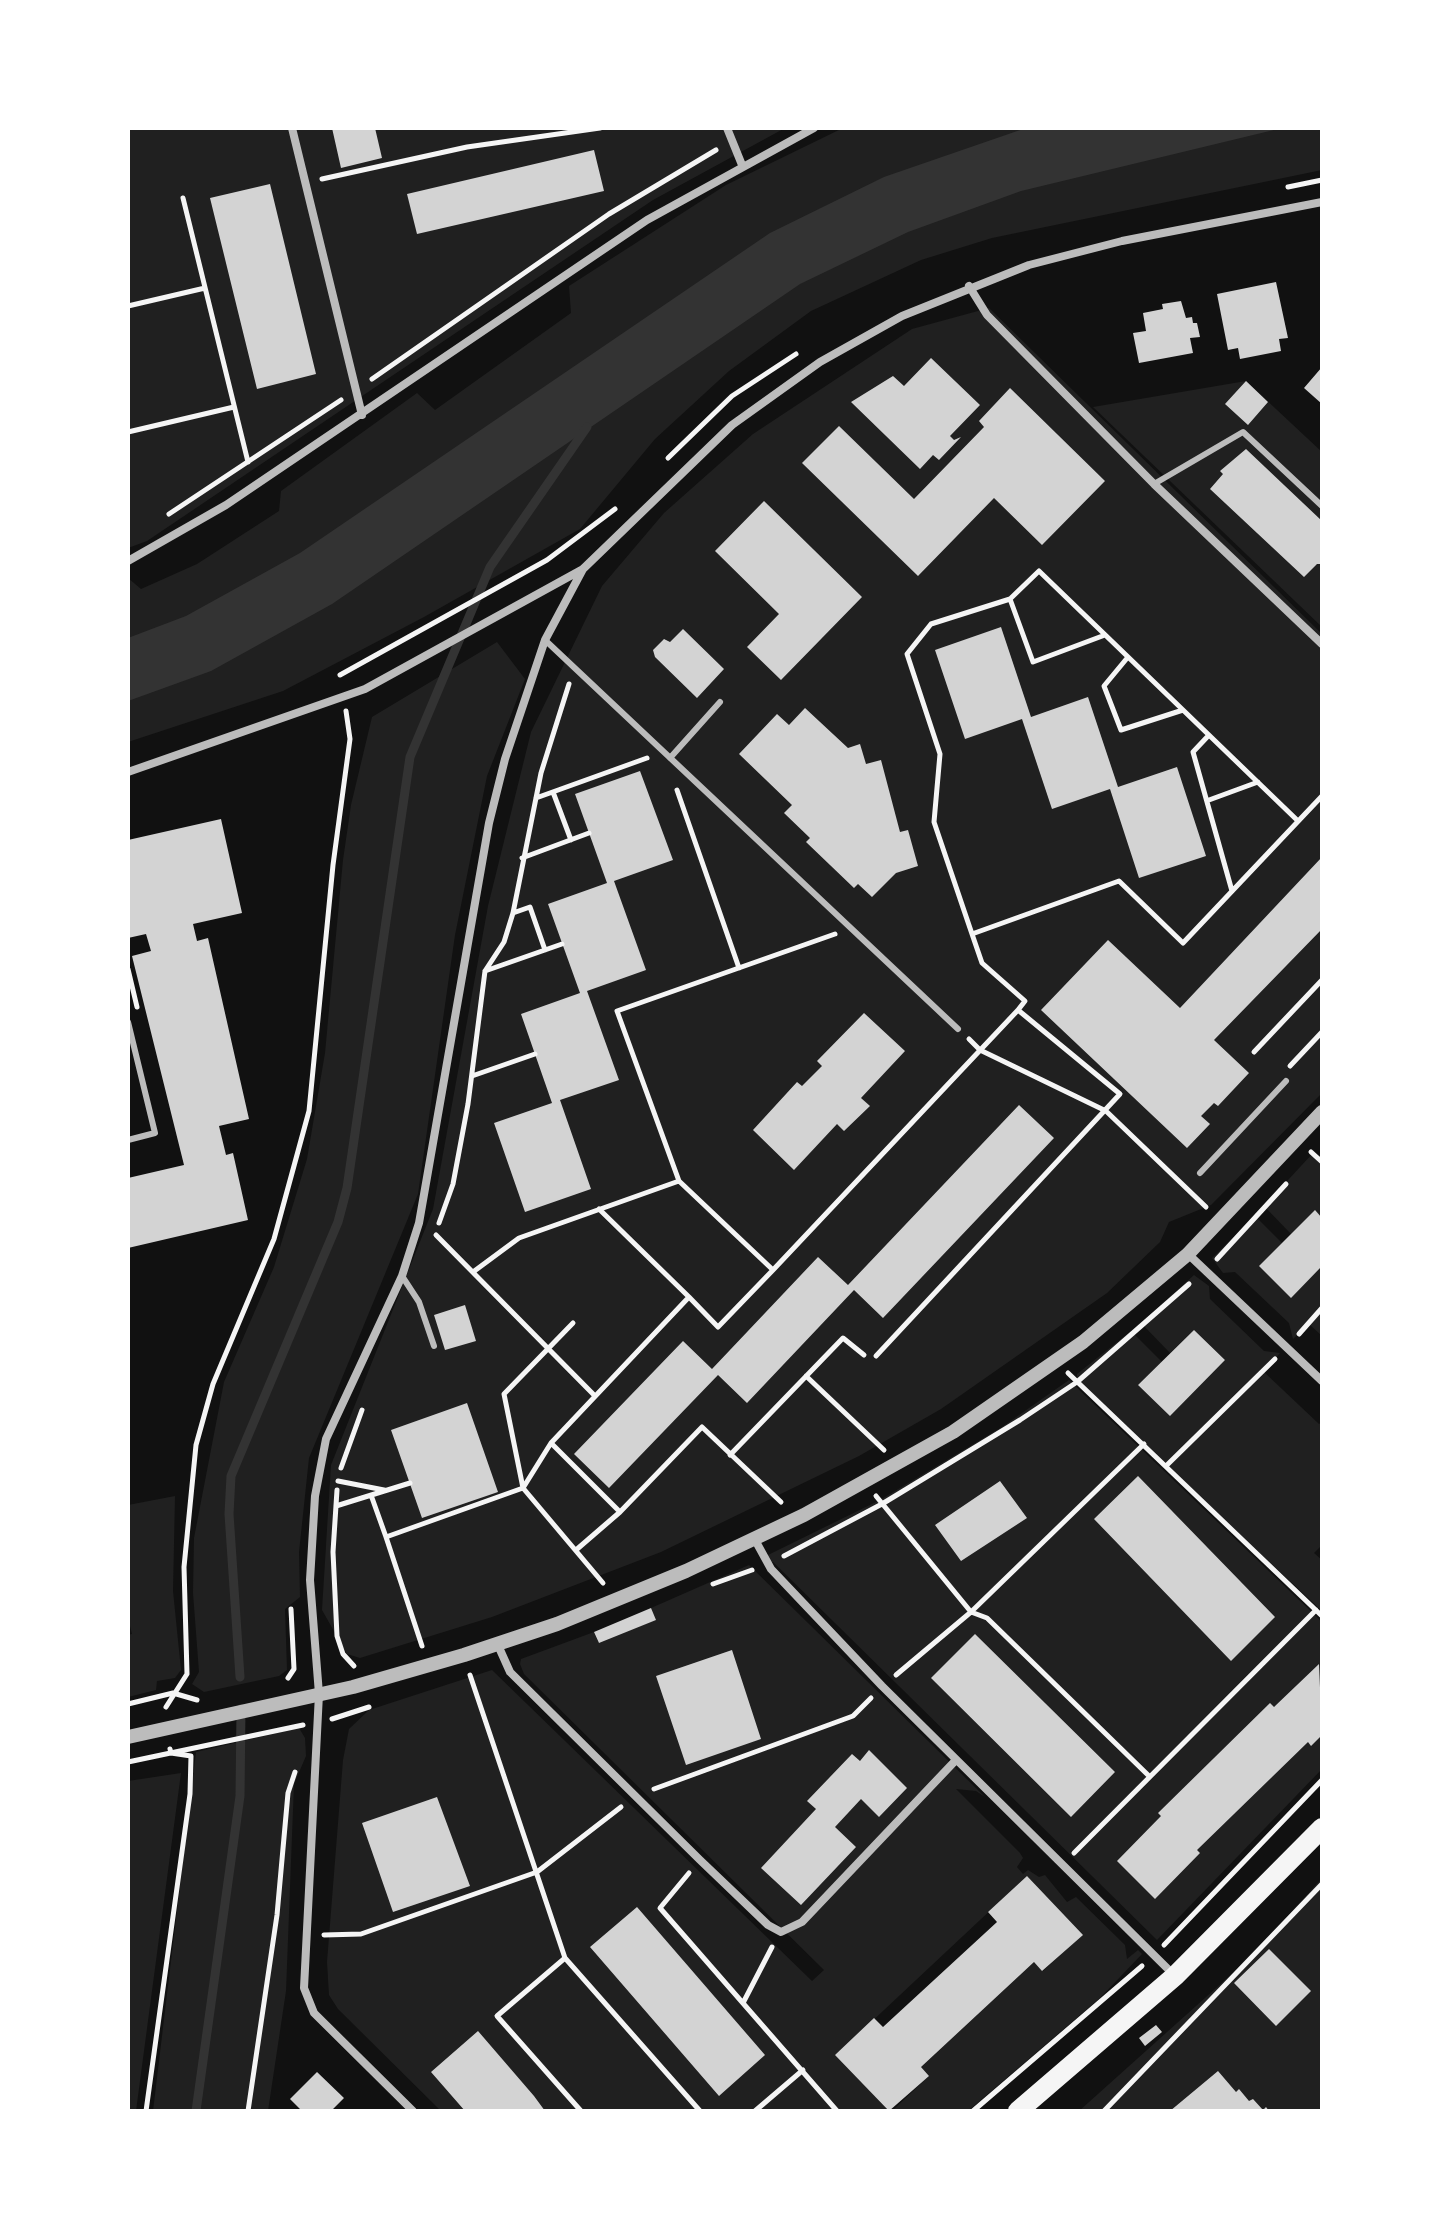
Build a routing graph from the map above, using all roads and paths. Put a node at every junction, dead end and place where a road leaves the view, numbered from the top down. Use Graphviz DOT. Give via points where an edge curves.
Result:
graph roads {
  1 [pos="292,128"];
  2 [pos="600,128"];
  3 [pos="727,128"];
  4 [pos="814,128"];
  5 [pos="730,141"];
  6 [pos="742,165"];
  7 [pos="305,183"];
  8 [pos="183,198"];
  9 [pos="1322,202"];
  10 [pos="969,286"];
  11 [pos="205,288"];
  12 [pos="128,306"];
  13 [pos="356,390"];
  14 [pos="234,407"];
  15 [pos="362,415"];
  16 [pos="128,432"];
  17 [pos="248,462"];
  18 [pos="1154,484"];
  19 [pos="1322,506"];
  20 [pos="157,521"];
  21 [pos="128,561"];
  22 [pos="583,569"];
  23 [pos="493,589"];
  24 [pos="1010,599"];
  25 [pos="1105,635"];
  26 [pos="545,640"];
  27 [pos="1322,644"];
  28 [pos="1128,657"];
  29 [pos="357,665"];
  30 [pos="340,698"];
  31 [pos="720,702"];
  32 [pos="1183,710"];
  33 [pos="1209,735"];
  34 [pos="667,755"];
  35 [pos="128,772"];
  36 [pos="1258,782"];
  37 [pos="553,792"];
  38 [pos="1322,796"];
  39 [pos="535,798"];
  40 [pos="1209,800"];
  41 [pos="1298,821"];
  42 [pos="589,833"];
  43 [pos="571,840"];
  44 [pos="522,858"];
  45 [pos="1232,892"];
  46 [pos="513,913"];
  47 [pos="851,928"];
  48 [pos="972,934"];
  49 [pos="562,944"];
  50 [pos="545,950"];
  51 [pos="739,968"];
  52 [pos="128,969"];
  53 [pos="485,971"];
  54 [pos="1322,980"];
  55 [pos="137,1008"];
  56 [pos="1018,1010"];
  57 [pos="128,1022"];
  58 [pos="958,1029"];
  59 [pos="980,1050"];
  60 [pos="1254,1052"];
  61 [pos="535,1054"];
  62 [pos="471,1076"];
  63 [pos="1286,1081"];
  64 [pos="1106,1111"];
  65 [pos="1322,1112"];
  66 [pos="128,1140"];
  67 [pos="1312,1153"];
  68 [pos="1322,1162"];
  69 [pos="1200,1173"];
  70 [pos="679,1181"];
  71 [pos="599,1209"];
  72 [pos="1209,1210"];
  73 [pos="436,1235"];
  74 [pos="1188,1254"];
  75 [pos="773,1270"];
  76 [pos="473,1272"];
  77 [pos="402,1276"];
  78 [pos="689,1297"];
  79 [pos="1322,1308"];
  80 [pos="573,1323"];
  81 [pos="434,1346"];
  82 [pos="1287,1348"];
  83 [pos="549,1349"];
  84 [pos="864,1355"];
  85 [pos="876,1356"];
  86 [pos="1056,1361"];
  87 [pos="806,1376"];
  88 [pos="1322,1381"];
  89 [pos="595,1396"];
  90 [pos="551,1443"];
  91 [pos="897,1443"];
  92 [pos="1144,1444"];
  93 [pos="884,1451"];
  94 [pos="730,1455"];
  95 [pos="874,1457"];
  96 [pos="1167,1465"];
  97 [pos="338,1481"];
  98 [pos="866,1482"];
  99 [pos="410,1483"];
  100 [pos="523,1488"];
  101 [pos="385,1490"];
  102 [pos="371,1495"];
  103 [pos="796,1496"];
  104 [pos="782,1503"];
  105 [pos="336,1506"];
  106 [pos="770,1509"];
  107 [pos="620,1512"];
  108 [pos="386,1537"];
  109 [pos="754,1538"];
  110 [pos="576,1550"];
  111 [pos="617,1578"];
  112 [pos="604,1583"];
  113 [pos="590,1589"];
  114 [pos="291,1609"];
  115 [pos="1316,1610"];
  116 [pos="971,1612"];
  117 [pos="1322,1616"];
  118 [pos="337,1636"];
  119 [pos="435,1643"];
  120 [pos="497,1643"];
  121 [pos="422,1647"];
  122 [pos="409,1651"];
  123 [pos="464,1655"];
  124 [pos="368,1663"];
  125 [pos="281,1683"];
  126 [pos="882,1686"];
  127 [pos="173,1693"];
  128 [pos="319,1694"];
  129 [pos="205,1699"];
  130 [pos="293,1700"];
  131 [pos="128,1704"];
  132 [pos="298,1726"];
  133 [pos="168,1727"];
  134 [pos="128,1737"];
  135 [pos="298,1739"];
  136 [pos="171,1753"];
  137 [pos="955,1761"];
  138 [pos="128,1762"];
  139 [pos="297,1765"];
  140 [pos="1149,1776"];
  141 [pos="1322,1780"];
  142 [pos="635,1795"];
  143 [pos="1322,1828"];
  144 [pos="700,1860"];
  145 [pos="1061,1865"];
  146 [pos="537,1872"];
  147 [pos="1322,1884"];
  148 [pos="781,1932"];
  149 [pos="307,1936"];
  150 [pos="1153,1956"];
  151 [pos="565,1958"];
  152 [pos="1175,1976"];
  153 [pos="743,2003"];
  154 [pos="803,2070"];
  155 [pos="146,2111"];
  156 [pos="248,2111"];
  157 [pos="413,2111"];
  158 [pos="581,2111"];
  159 [pos="700,2111"];
  160 [pos="755,2111"];
  161 [pos="837,2111"];
  162 [pos="973,2111"];
  163 [pos="1018,2111"];
  164 [pos="1104,2111"];
  1 -- 7 [label="street"];
  2 -- 7 [label="path" via="467,147"];
  3 -- 5 [label="street"];
  4 -- 6 [label="street"];
  5 -- 6 [label="street"];
  5 -- 13 [label="path" via="609,214"];
  6 -- 15 [label="street" via="548,284"];
  7 -- 13 [label="street"];
  8 -- 11 [label="path"];
  9 -- 10 [label="street" via="1122,241"];
  10 -- 18 [label="street" via="987,315"];
  10 -- 22 [label="street" via="820,362 732,425"];
  11 -- 12 [label="path"];
  11 -- 14 [label="path"];
  13 -- 15 [label="street"];
  13 -- 17 [label="path"];
  14 -- 16 [label="path"];
  14 -- 17 [label="path"];
  15 -- 21 [label="street" via="226,505"];
  17 -- 20 [label="path"];
  18 -- 19 [label="lane" via="1243,432"];
  18 -- 27 [label="street"];
  22 -- 26 [label="street"];
  22 -- 30 [label="street"];
  23 -- 29 [label="path"];
  24 -- 25 [label="path" via="1039,571"];
  24 -- 25 [label="path" via="1033,662"];
  24 -- 48 [label="path" via="931,624 907,654 940,754 934,822"];
  25 -- 28 [label="path"];
  26 -- 34 [label="lane"];
  26 -- 77 [label="street" via="489,823 419,1223"];
  28 -- 32 [label="path"];
  28 -- 32 [label="path" via="1104,686 1121,730"];
  30 -- 35 [label="street"];
  30 -- 127 [label="path" via="350,739 309,1111 274,1239 213,1384 196,1445 184,1567 189,1663 184,1681"];
  31 -- 34 [label="lane"];
  32 -- 33 [label="path"];
  33 -- 36 [label="path"];
  33 -- 40 [label="path" via="1193,752"];
  34 -- 37 [label="path"];
  34 -- 47 [label="lane"];
  34 -- 51 [label="path"];
  36 -- 40 [label="path"];
  36 -- 41 [label="path"];
  37 -- 39 [label="path"];
  37 -- 43 [label="path"];
  38 -- 41 [label="path"];
  40 -- 45 [label="path"];
  41 -- 45 [label="path"];
  42 -- 43 [label="path"];
  43 -- 44 [label="path"];
  45 -- 48 [label="path" via="1183,943 1119,881"];
  46 -- 50 [label="path" via="530,907"];
  47 -- 51 [label="path"];
  47 -- 58 [label="lane"];
  48 -- 56 [label="path" via="982,963 1025,1001"];
  49 -- 50 [label="path"];
  50 -- 53 [label="path"];
  51 -- 70 [label="path" via="617,1011"];
  52 -- 55 [label="path"];
  54 -- 60 [label="path"];
  56 -- 59 [label="path"];
  56 -- 64 [label="path" via="1120,1094"];
  57 -- 66 [label="lane" via="155,1133"];
  59 -- 64 [label="path"];
  59 -- 75 [label="path"];
  61 -- 62 [label="path"];
  63 -- 69 [label="lane"];
  64 -- 72 [label="path"];
  64 -- 85 [label="path"];
  65 -- 74 [label="street"];
  67 -- 68 [label="path"];
  70 -- 71 [label="path"];
  70 -- 75 [label="path"];
  71 -- 76 [label="path" via="519,1238"];
  71 -- 78 [label="path"];
  73 -- 76 [label="path"];
  74 -- 82 [label="street"];
  74 -- 86 [label="street"];
  75 -- 78 [label="path" via="718,1327"];
  76 -- 83 [label="path"];
  77 -- 81 [label="lane" via="419,1302"];
  77 -- 128 [label="street" via="339,1407 318,1473 310,1580"];
  78 -- 89 [label="path"];
  79 -- 82 [label="path"];
  80 -- 83 [label="path"];
  82 -- 88 [label="street"];
  82 -- 96 [label="path"];
  83 -- 89 [label="path"];
  83 -- 100 [label="path" via="504,1394"];
  84 -- 87 [label="path" via="843,1338"];
  86 -- 92 [label="path"];
  86 -- 98 [label="street" via="953,1432"];
  87 -- 93 [label="path"];
  87 -- 94 [label="path"];
  89 -- 90 [label="path"];
  90 -- 100 [label="path"];
  90 -- 107 [label="path"];
  91 -- 93 [label="path"];
  92 -- 96 [label="path"];
  92 -- 116 [label="path"];
  93 -- 95 [label="path"];
  94 -- 104 [label="path"];
  94 -- 107 [label="path" via="702,1427"];
  96 -- 115 [label="path"];
  97 -- 101 [label="path"];
  98 -- 109 [label="street"];
  98 -- 116 [label="path"];
  99 -- 101 [label="path"];
  100 -- 108 [label="path"];
  100 -- 110 [label="path"];
  101 -- 102 [label="path"];
  102 -- 105 [label="path"];
  102 -- 108 [label="path"];
  103 -- 104 [label="path"];
  104 -- 106 [label="path"];
  107 -- 110 [label="path"];
  108 -- 121 [label="path"];
  109 -- 120 [label="street" via="557,1624"];
  109 -- 126 [label="street" via="771,1569"];
  110 -- 112 [label="path"];
  111 -- 112 [label="path"];
  112 -- 113 [label="path"];
  114 -- 125 [label="path" via="294,1669"];
  115 -- 117 [label="path"];
  115 -- 140 [label="path"];
  116 -- 126 [label="path"];
  116 -- 140 [label="path" via="987,1618"];
  118 -- 124 [label="path" via="349,1663"];
  119 -- 121 [label="path"];
  120 -- 123 [label="street"];
  120 -- 142 [label="street" via="510,1672"];
  121 -- 122 [label="path"];
  123 -- 128 [label="street"];
  123 -- 146 [label="path"];
  126 -- 137 [label="street"];
  126 -- 142 [label="path" via="853,1716"];
  127 -- 129 [label="path"];
  127 -- 131 [label="path"];
  127 -- 133 [label="path" via="167,1703"];
  128 -- 130 [label="street"];
  128 -- 149 [label="street"];
  130 -- 132 [label="path"];
  130 -- 133 [label="street"];
  132 -- 135 [label="path"];
  132 -- 136 [label="path"];
  133 -- 134 [label="street"];
  133 -- 136 [label="path"];
  136 -- 138 [label="path"];
  136 -- 155 [label="path" via="191,1756 190,1794"];
  137 -- 145 [label="street"];
  137 -- 148 [label="street" via="802,1922"];
  139 -- 156 [label="path" via="288,1793 277,1915"];
  140 -- 145 [label="path"];
  141 -- 150 [label="path"];
  142 -- 144 [label="street"];
  142 -- 146 [label="path"];
  143 -- 152 [label="main road"];
  144 -- 148 [label="street"];
  144 -- 153 [label="path" via="660,1908"];
  145 -- 150 [label="street"];
  146 -- 149 [label="path" via="361,1934"];
  146 -- 151 [label="path"];
  147 -- 164 [label="path"];
  148 -- 153 [label="path"];
  149 -- 157 [label="street" via="304,1988 309,2005"];
  150 -- 152 [label="street"];
  150 -- 162 [label="path"];
  151 -- 158 [label="path" via="497,2016"];
  151 -- 159 [label="path"];
  152 -- 163 [label="main road"];
  153 -- 154 [label="path"];
  154 -- 160 [label="path"];
  154 -- 161 [label="path"];
}
